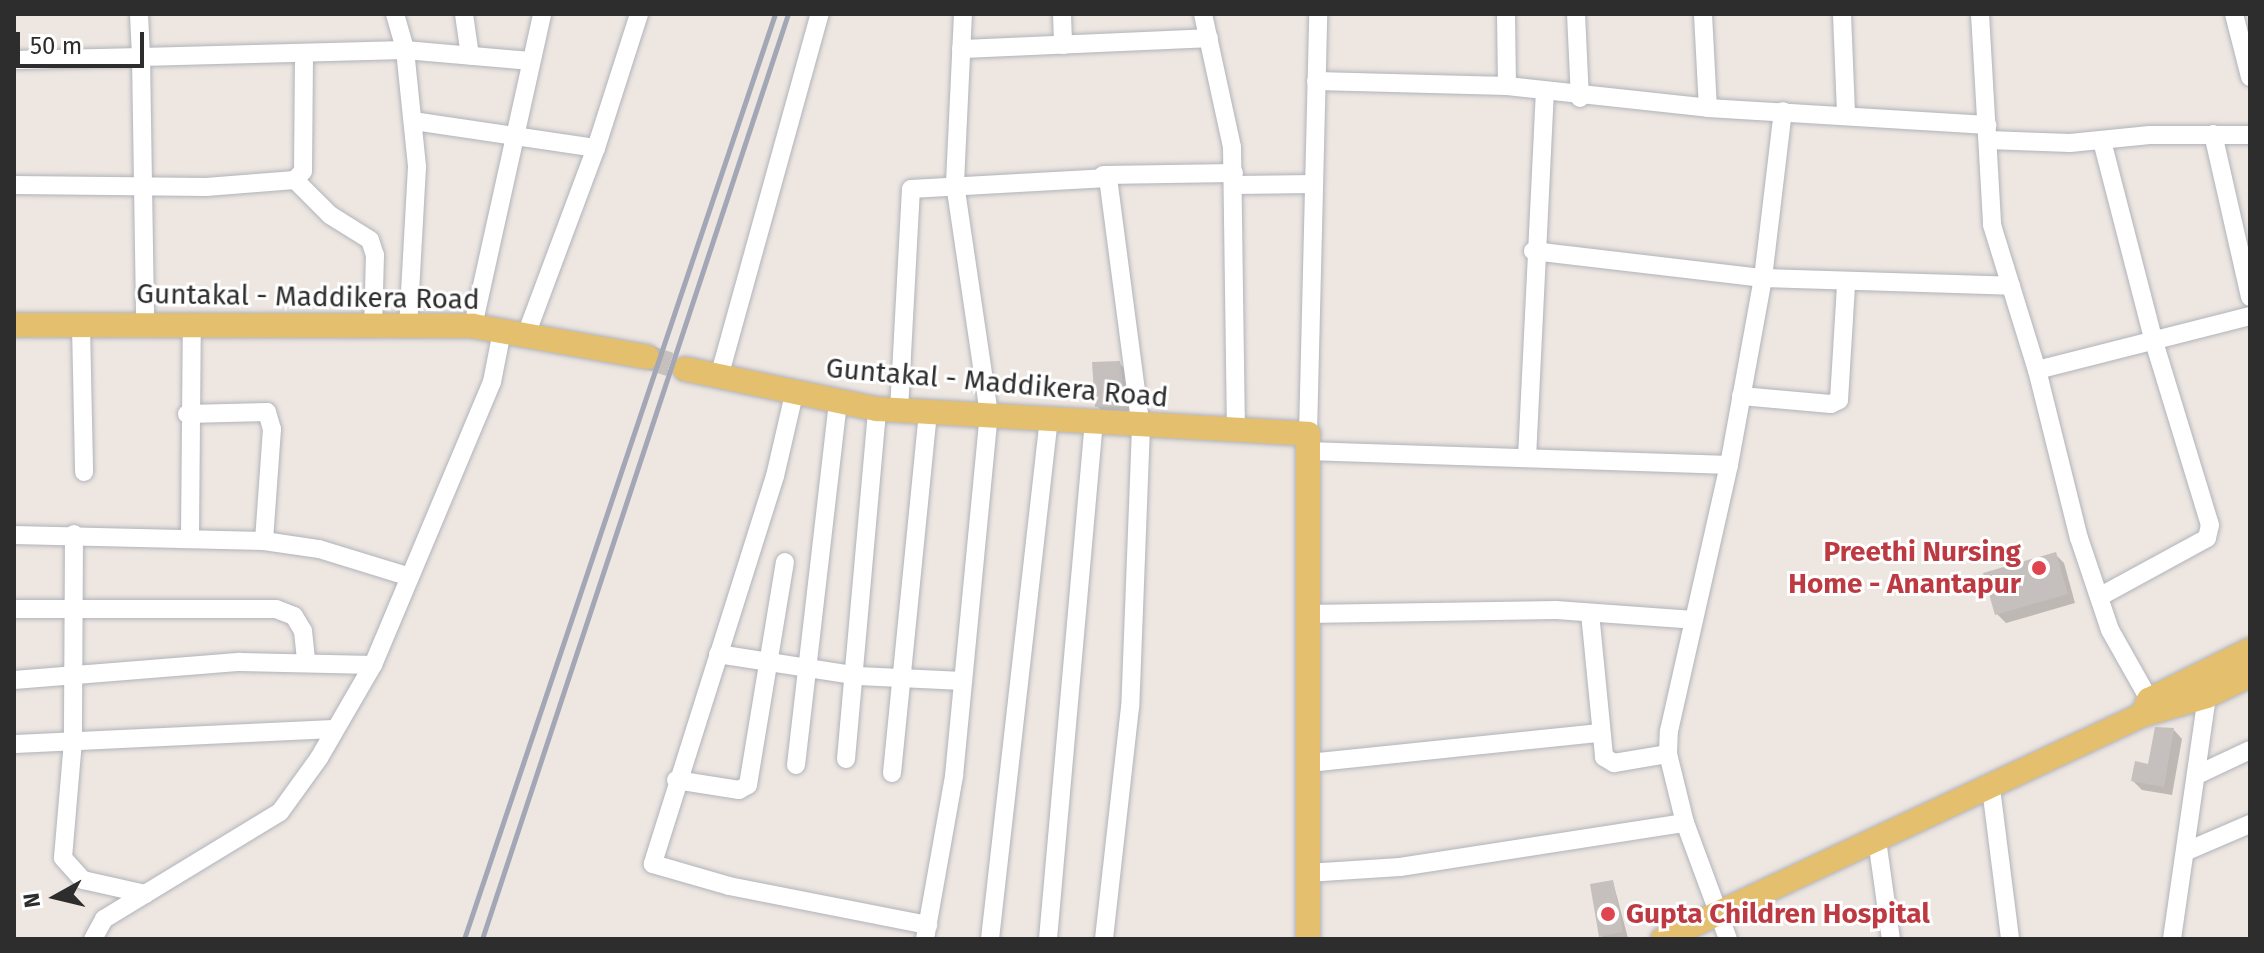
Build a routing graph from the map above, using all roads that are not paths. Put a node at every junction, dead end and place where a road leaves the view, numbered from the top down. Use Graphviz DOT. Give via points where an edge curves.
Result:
graph roads {
  1 [pos="139,14"];
  2 [pos="395,14"];
  3 [pos="464,14"];
  4 [pos="542,14"];
  5 [pos="639,14"];
  6 [pos="820,14"];
  7 [pos="963,14"];
  8 [pos="1062,14"];
  9 [pos="1203,14"];
  10 [pos="1318,14"];
  11 [pos="1506,14"];
  12 [pos="1576,14"];
  13 [pos="1703,14"];
  14 [pos="1842,14"];
  15 [pos="1980,14"];
  16 [pos="2234,14"];
  17 [pos="1209,38"];
  18 [pos="1063,45"];
  19 [pos="961,49"];
  20 [pos="405,50"];
  21 [pos="304,55"];
  22 [pos="470,56"];
  23 [pos="141,57"];
  24 [pos="14,60"];
  25 [pos="531,61"];
  26 [pos="2250,77"];
  27 [pos="1316,81"];
  28 [pos="1507,86"];
  29 [pos="1545,93"];
  30 [pos="1580,98"];
  31 [pos="1708,108"];
  32 [pos="1783,111"];
  33 [pos="1846,114"];
  34 [pos="413,121"];
  35 [pos="1987,132"];
  36 [pos="515,133"];
  37 [pos="2213,134"];
  38 [pos="2250,135"];
  39 [pos="2102,141"];
  40 [pos="596,148"];
  41 [pos="1103,175"];
  42 [pos="1234,179"];
  43 [pos="295,180"];
  44 [pos="955,183"];
  45 [pos="1314,184"];
  46 [pos="14,185"];
  47 [pos="145,186"];
  48 [pos="1533,251"];
  49 [pos="1763,278"];
  50 [pos="1846,284"];
  51 [pos="2011,286"];
  52 [pos="2250,297"];
  53 [pos="2250,316"];
  54 [pos="14,325"];
  55 [pos="81,325"];
  56 [pos="145,326"];
  57 [pos="192,326"];
  58 [pos="373,326"];
  59 [pos="408,326"];
  60 [pos="473,326"];
  61 [pos="502,331"];
  62 [pos="526,335"];
  63 [pos="2154,342"];
  64 [pos="647,357"];
  65 [pos="685,369"];
  66 [pos="2037,370"];
  67 [pos="719,377"];
  68 [pos="794,394"];
  69 [pos="1741,396"];
  70 [pos="838,403"];
  71 [pos="888,409"];
  72 [pos="928,411"];
  73 [pos="187,414"];
  74 [pos="989,414"];
  75 [pos="1049,418"];
  76 [pos="1094,421"];
  77 [pos="1141,427"];
  78 [pos="1236,429"];
  79 [pos="1308,442"];
  80 [pos="1527,458"];
  81 [pos="1729,465"];
  82 [pos="84,472"];
  83 [pos="74,534"];
  84 [pos="14,535"];
  85 [pos="190,535"];
  86 [pos="264,541"];
  87 [pos="785,562"];
  88 [pos="410,577"];
  89 [pos="2099,597"];
  90 [pos="73,607"];
  91 [pos="14,609"];
  92 [pos="1590,613"];
  93 [pos="1307,614"];
  94 [pos="1694,620"];
  95 [pos="2250,650"];
  96 [pos="718,654"];
  97 [pos="306,662"];
  98 [pos="768,664"];
  99 [pos="373,665"];
  100 [pos="806,670"];
  101 [pos="2250,675"];
  102 [pos="858,676"];
  103 [pos="73,677"];
  104 [pos="902,679"];
  105 [pos="14,680"];
  106 [pos="963,681"];
  107 [pos="2207,696"];
  108 [pos="2149,709"];
  109 [pos="335,729"];
  110 [pos="1600,733"];
  111 [pos="73,741"];
  112 [pos="14,744"];
  113 [pos="2250,750"];
  114 [pos="1668,754"];
  115 [pos="846,759"];
  116 [pos="1308,763"];
  117 [pos="796,765"];
  118 [pos="892,773"];
  119 [pos="2199,774"];
  120 [pos="676,780"];
  121 [pos="1991,788"];
  122 [pos="1685,823"];
  123 [pos="2250,824"];
  124 [pos="1877,840"];
  125 [pos="2187,851"];
  126 [pos="1307,873"];
  127 [pos="145,894"];
  128 [pos="1718,913"];
  129 [pos="926,932"];
  130 [pos="93,939"];
  131 [pos="990,939"];
  132 [pos="1048,939"];
  133 [pos="1104,939"];
  134 [pos="1308,939"];
  135 [pos="1663,939"];
  136 [pos="1728,939"];
  137 [pos="1891,939"];
  138 [pos="2010,939"];
  139 [pos="2172,939"];
  1 -- 23 [label="street"];
  2 -- 20 [label="street"];
  3 -- 22 [label="street"];
  4 -- 25 [label="street"];
  5 -- 40 [label="street"];
  6 -- 67 [label="street"];
  7 -- 19 [label="street"];
  8 -- 18 [label="street"];
  9 -- 17 [label="street"];
  10 -- 27 [label="street"];
  11 -- 28 [label="street"];
  12 -- 30 [label="street"];
  13 -- 31 [label="street"];
  14 -- 33 [label="street"];
  15 -- 35 [label="street"];
  16 -- 26 [label="street"];
  17 -- 18 [label="street"];
  17 -- 42 [label="street" via="1228,121"];
  18 -- 19 [label="street"];
  19 -- 44 [label="street"];
  20 -- 21 [label="street"];
  20 -- 22 [label="street"];
  20 -- 34 [label="street"];
  21 -- 23 [label="street"];
  21 -- 43 [label="street" via="303,171"];
  22 -- 25 [label="street"];
  23 -- 24 [label="street"];
  23 -- 47 [label="street"];
  25 -- 36 [label="street"];
  27 -- 28 [label="street"];
  27 -- 45 [label="street"];
  28 -- 29 [label="street"];
  29 -- 30 [label="street"];
  29 -- 48 [label="street"];
  30 -- 31 [label="street"];
  31 -- 32 [label="street"];
  32 -- 33 [label="street"];
  32 -- 49 [label="street"];
  33 -- 35 [label="street"];
  34 -- 36 [label="street"];
  34 -- 59 [label="street" via="416,243"];
  35 -- 39 [label="street"];
  35 -- 51 [label="street" via="1992,225"];
  36 -- 40 [label="street"];
  36 -- 60 [label="street"];
  37 -- 38 [label="street"];
  37 -- 39 [label="street"];
  37 -- 52 [label="street"];
  39 -- 63 [label="street"];
  40 -- 62 [label="street"];
  41 -- 42 [label="street"];
  41 -- 44 [label="street"];
  41 -- 77 [label="street" via="1111,182"];
  42 -- 45 [label="street"];
  42 -- 78 [label="street"];
  43 -- 47 [label="street"];
  43 -- 58 [label="street" via="330,215 370,240 375,255"];
  44 -- 71 [label="street" via="918,184 908,196"];
  44 -- 74 [label="street"];
  45 -- 79 [label="street"];
  46 -- 47 [label="street"];
  47 -- 56 [label="street"];
  48 -- 49 [label="street"];
  48 -- 80 [label="street"];
  49 -- 50 [label="street"];
  49 -- 69 [label="street"];
  50 -- 51 [label="street"];
  50 -- 69 [label="street" via="1839,400 1831,404"];
  51 -- 66 [label="street"];
  53 -- 63 [label="street"];
  54 -- 55 [label="main road, Guntakal - Maddikera Road"];
  55 -- 56 [label="main road, Guntakal - Maddikera Road"];
  55 -- 82 [label="street"];
  56 -- 57 [label="main road, Guntakal - Maddikera Road"];
  57 -- 58 [label="main road, Guntakal - Maddikera Road"];
  57 -- 73 [label="street"];
  58 -- 59 [label="main road, Guntakal - Maddikera Road"];
  59 -- 60 [label="main road, Guntakal - Maddikera Road"];
  60 -- 61 [label="main road, Guntakal - Maddikera Road"];
  61 -- 62 [label="main road, Guntakal - Maddikera Road"];
  61 -- 88 [label="street" via="492,382"];
  62 -- 64 [label="main road, Guntakal - Maddikera Road"];
  63 -- 66 [label="street"];
  63 -- 89 [label="street" via="2209,533"];
  65 -- 67 [label="main road, Guntakal - Maddikera Road"];
  66 -- 89 [label="street"];
  67 -- 68 [label="main road, Guntakal - Maddikera Road"];
  68 -- 70 [label="main road, Guntakal - Maddikera Road"];
  68 -- 96 [label="street" via="775,476"];
  69 -- 81 [label="street"];
  70 -- 71 [label="main road, Guntakal - Maddikera Road"];
  70 -- 100 [label="street"];
  71 -- 72 [label="main road, Guntakal - Maddikera Road"];
  71 -- 102 [label="street"];
  72 -- 74 [label="main road, Guntakal - Maddikera Road"];
  72 -- 104 [label="street"];
  73 -- 85 [label="street"];
  73 -- 86 [label="street" via="267,412 272,429"];
  74 -- 75 [label="main road, Guntakal - Maddikera Road"];
  74 -- 106 [label="street"];
  75 -- 76 [label="main road, Guntakal - Maddikera Road"];
  75 -- 131 [label="street"];
  76 -- 77 [label="main road, Guntakal - Maddikera Road"];
  76 -- 132 [label="street"];
  77 -- 78 [label="main road, Guntakal - Maddikera Road"];
  77 -- 133 [label="street" via="1130,707"];
  78 -- 79 [label="main road, Guntakal - Maddikera Road"];
  79 -- 80 [label="street"];
  79 -- 93 [label="main road"];
  80 -- 81 [label="street"];
  81 -- 94 [label="street"];
  83 -- 84 [label="street"];
  83 -- 85 [label="street"];
  83 -- 90 [label="street"];
  85 -- 86 [label="street"];
  86 -- 88 [label="street" via="319,549"];
  87 -- 98 [label="street"];
  88 -- 99 [label="street"];
  89 -- 108 [label="street"];
  90 -- 91 [label="street"];
  90 -- 97 [label="street" via="276,609 294,616 303,631"];
  90 -- 103 [label="street"];
  92 -- 93 [label="street"];
  92 -- 94 [label="street"];
  92 -- 110 [label="street"];
  93 -- 116 [label="main road"];
  94 -- 114 [label="street"];
  95 -- 108 [label="main road"];
  96 -- 98 [label="street"];
  96 -- 120 [label="street"];
  97 -- 99 [label="street"];
  97 -- 103 [label="street" via="240,662"];
  98 -- 100 [label="street"];
  98 -- 120 [label="street" via="748,785 739,790"];
  99 -- 109 [label="street"];
  100 -- 102 [label="street"];
  100 -- 117 [label="street"];
  101 -- 107 [label="main road"];
  102 -- 104 [label="street"];
  102 -- 115 [label="street"];
  103 -- 105 [label="street"];
  103 -- 111 [label="street"];
  104 -- 106 [label="street"];
  104 -- 118 [label="street"];
  106 -- 129 [label="street" via="954,776"];
  107 -- 108 [label="main road"];
  107 -- 119 [label="street"];
  108 -- 121 [label="main road"];
  109 -- 111 [label="street"];
  109 -- 127 [label="street" via="280,812"];
  110 -- 114 [label="street" via="1606,761"];
  110 -- 116 [label="street"];
  111 -- 112 [label="street"];
  111 -- 127 [label="street" via="63,858 83,880"];
  113 -- 119 [label="street"];
  114 -- 122 [label="street"];
  116 -- 126 [label="main road"];
  119 -- 125 [label="street"];
  120 -- 129 [label="street" via="652,859 655,868"];
  121 -- 124 [label="main road"];
  121 -- 138 [label="street"];
  122 -- 126 [label="street" via="1400,867"];
  122 -- 128 [label="street"];
  123 -- 125 [label="street"];
  124 -- 128 [label="main road"];
  124 -- 137 [label="street"];
  125 -- 139 [label="street"];
  126 -- 134 [label="main road"];
  127 -- 130 [label="street" via="104,919"];
  128 -- 135 [label="main road"];
  128 -- 136 [label="street"];
}
